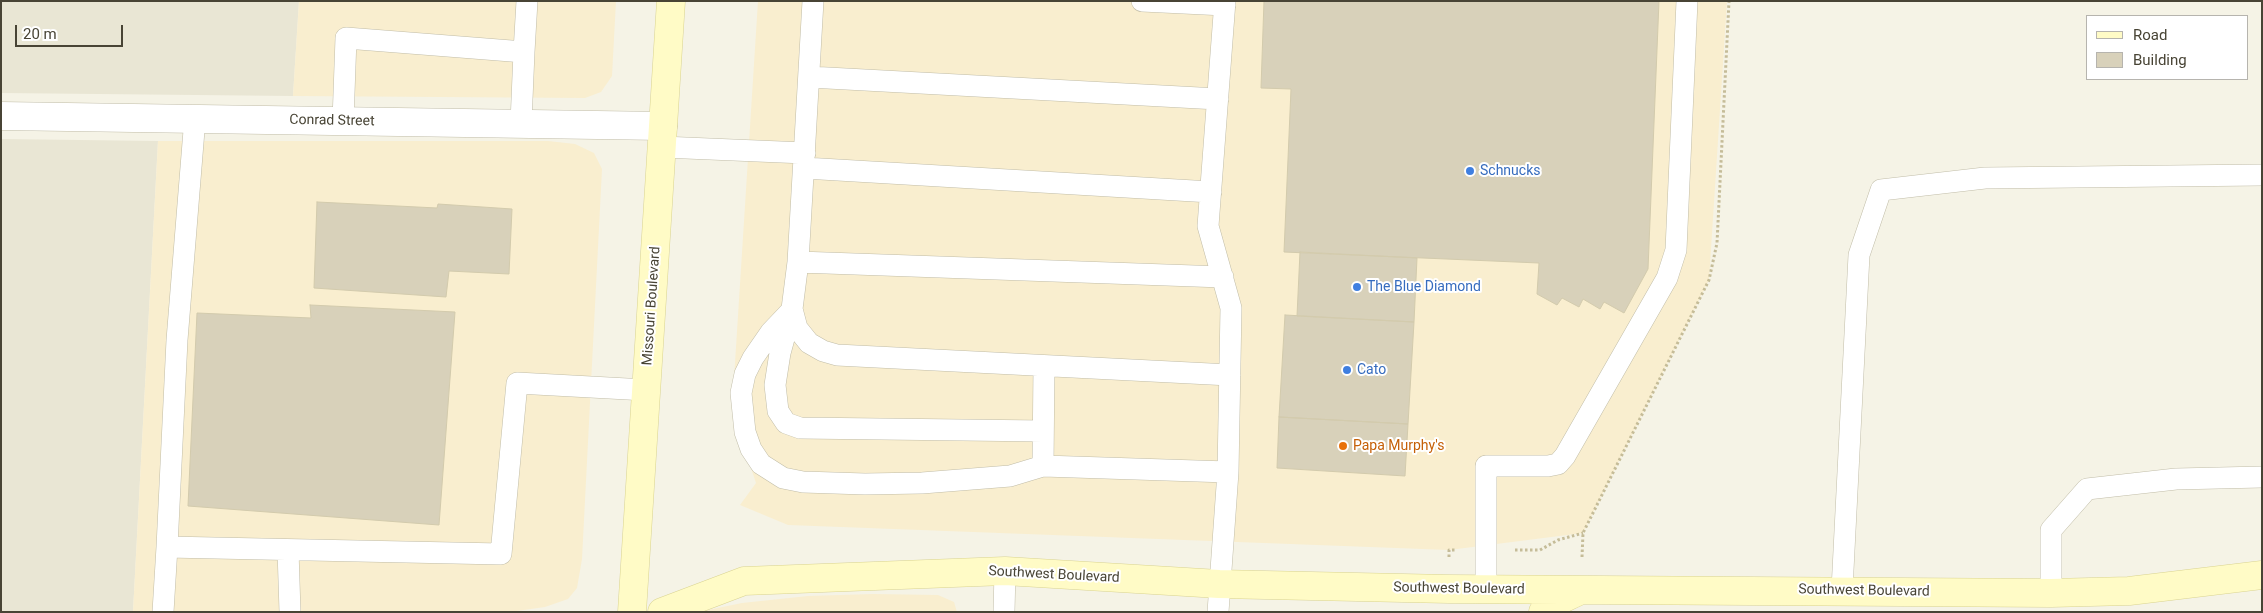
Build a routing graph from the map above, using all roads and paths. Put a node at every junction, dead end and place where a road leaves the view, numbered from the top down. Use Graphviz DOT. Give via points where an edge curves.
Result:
graph roads {
  1 [pos="528,1"];
  2 [pos="671,1"];
  3 [pos="814,1"];
  4 [pos="1142,1"];
  5 [pos="1687,1"];
  6 [pos="1225,3"];
  7 [pos="524,52"];
  8 [pos="809,77"];
  9 [pos="1218,99"];
  10 [pos="1,116"];
  11 [pos="195,118"];
  12 [pos="343,121"];
  13 [pos="521,124"];
  14 [pos="662,136"];
  15 [pos="804,160"];
  16 [pos="2262,175"];
  17 [pos="1211,192"];
  18 [pos="798,262"];
  19 [pos="1223,277"];
  20 [pos="792,310"];
  21 [pos="1044,366"];
  22 [pos="1230,375"];
  23 [pos="646,390"];
  24 [pos="1043,431"];
  25 [pos="1043,466"];
  26 [pos="1228,472"];
  27 [pos="2262,477"];
  28 [pos="1583,534"];
  29 [pos="167,547"];
  30 [pos="288,550"];
  31 [pos="1582,559"];
  32 [pos="1005,571"];
  33 [pos="2262,575"];
  34 [pos="1218,584"];
  35 [pos="1582,590"];
  36 [pos="1842,590"];
  37 [pos="2051,593"];
  38 [pos="1485,600"];
  39 [pos="163,612"];
  40 [pos="290,612"];
  41 [pos="632,612"];
  42 [pos="662,612"];
  43 [pos="1004,612"];
  44 [pos="1218,612"];
  45 [pos="1543,612"];
  1 -- 7 [label="lane"];
  2 -- 14 [label="main road, Missouri Boulevard"];
  3 -- 8 [label="lane"];
  4 -- 6 [label="lane"];
  5 -- 38 [label="lane" via="1676,250 1667,278 1558,464 1486,466"];
  6 -- 9 [label="lane"];
  7 -- 12 [label="lane" via="346,38"];
  7 -- 13 [label="lane"];
  8 -- 9 [label="lane"];
  8 -- 15 [label="lane"];
  9 -- 17 [label="lane"];
  10 -- 11 [label="street, Conrad Street"];
  11 -- 12 [label="street, Conrad Street"];
  11 -- 29 [label="lane" via="177,340"];
  12 -- 13 [label="street, Conrad Street"];
  13 -- 14 [label="street, Conrad Street"];
  14 -- 15 [label="lane"];
  14 -- 23 [label="main road, Missouri Boulevard"];
  15 -- 17 [label="lane"];
  15 -- 18 [label="lane"];
  16 -- 36 [label="lane" via="1986,178 1881,190 1860,255"];
  17 -- 19 [label="lane" via="1208,226"];
  18 -- 19 [label="lane"];
  18 -- 20 [label="lane"];
  19 -- 22 [label="lane" via="1231,308"];
  20 -- 21 [label="lane" via="797,328 808,343 822,352"];
  20 -- 24 [label="lane" via="780,353 776,385 778,411 786,423 800,428"];
  20 -- 25 [label="lane" via="753,358 740,393 752,449 761,464 783,478 803,482 922,483 1010,476"];
  21 -- 22 [label="lane"];
  21 -- 24 [label="lane"];
  22 -- 26 [label="lane"];
  23 -- 30 [label="lane" via="517,383 501,554"];
  23 -- 41 [label="main road, Missouri Boulevard"];
  24 -- 25 [label="lane"];
  25 -- 26 [label="lane"];
  26 -- 34 [label="lane"];
  27 -- 37 [label="lane" via="2176,479 2087,489 2051,530"];
  28 -- 31 [label="path"];
  29 -- 30 [label="lane"];
  29 -- 39 [label="lane"];
  30 -- 40 [label="lane"];
  32 -- 34 [label="main road, Southwest Boulevard"];
  32 -- 42 [label="main road, Southwest Boulevard" via="744,581"];
  32 -- 43 [label="lane"];
  33 -- 37 [label="main road, Southwest Boulevard" via="2129,591"];
  34 -- 38 [label="main road, Southwest Boulevard"];
  34 -- 44 [label="lane"];
  35 -- 36 [label="main road, Southwest Boulevard"];
  35 -- 38 [label="main road, Southwest Boulevard"];
  35 -- 45 [label="main road"];
  36 -- 37 [label="main road, Southwest Boulevard"];
}
